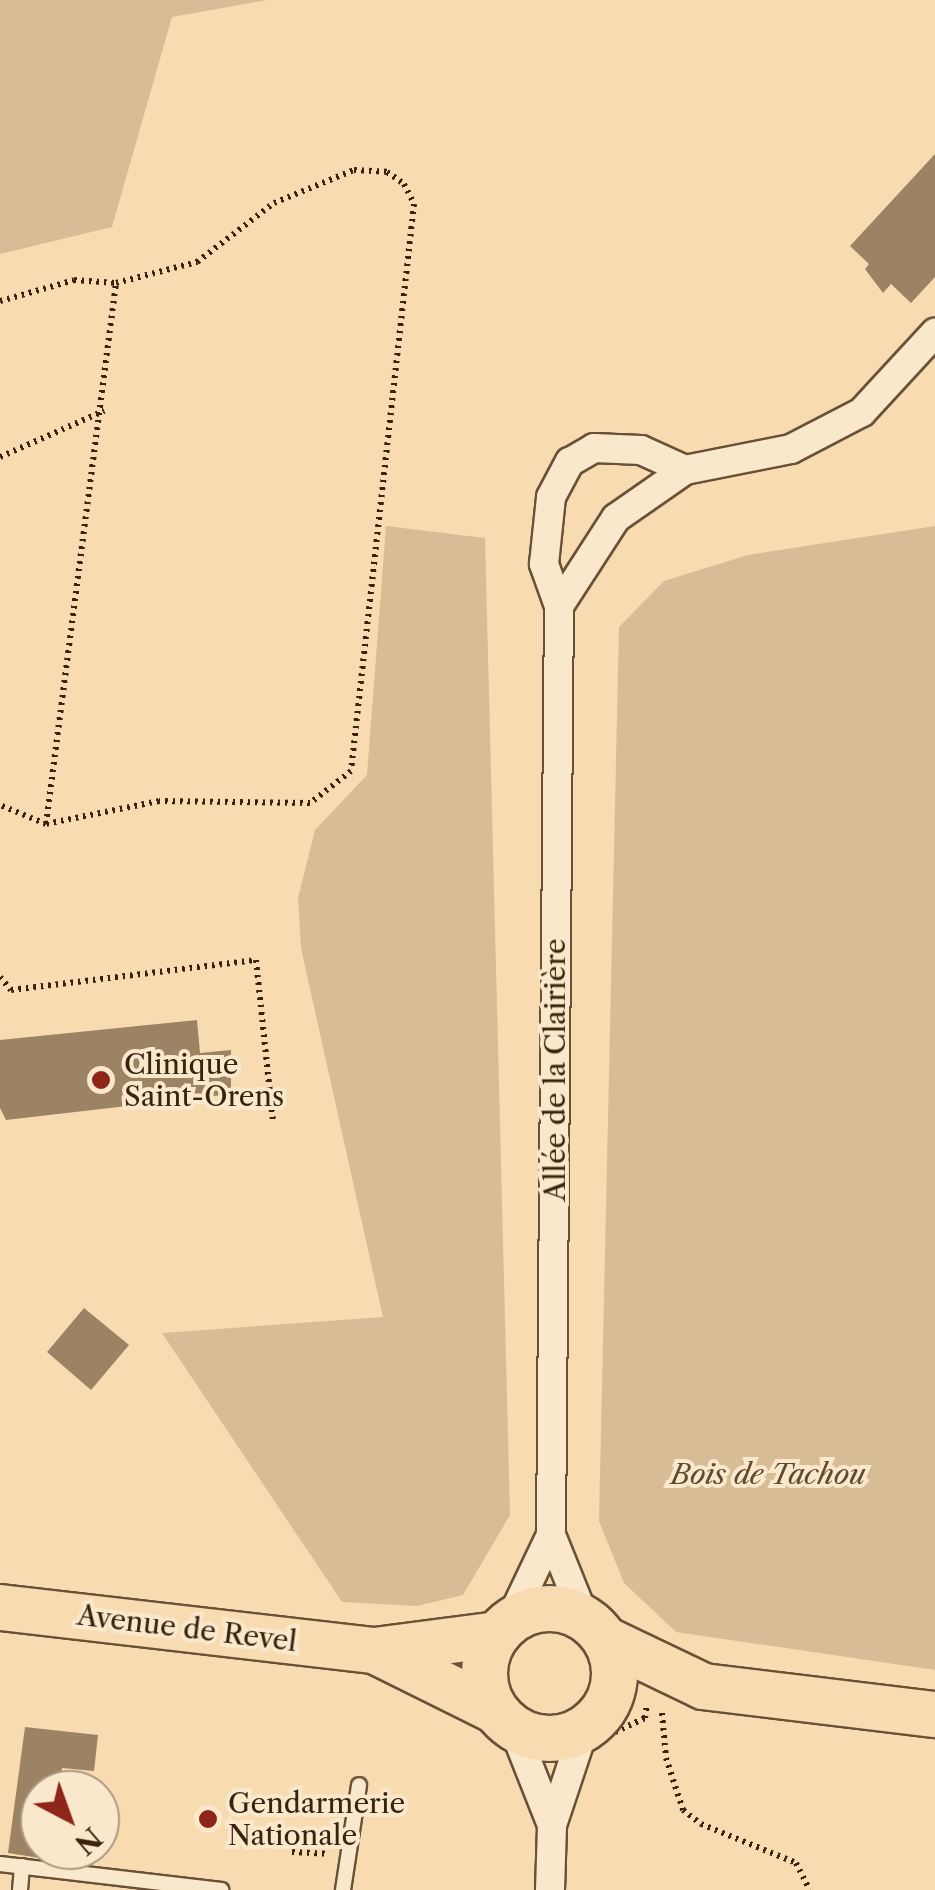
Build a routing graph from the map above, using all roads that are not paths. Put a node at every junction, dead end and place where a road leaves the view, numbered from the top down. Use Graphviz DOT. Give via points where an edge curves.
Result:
graph roads {
  1 [pos="935,333"];
  2 [pos="685,470"];
  3 [pos="559,606"];
  4 [pos="551,1534"];
  5 [pos="0,1606"];
  6 [pos="503,1627"];
  7 [pos="594,1628"];
  8 [pos="374,1650"];
  9 [pos="703,1686"];
  10 [pos="935,1714"];
  11 [pos="504,1719"];
  12 [pos="592,1721"];
  13 [pos="359,1785"];
  14 [pos="552,1825"];
  15 [pos="55,1870"];
  16 [pos="222,1890"];
  17 [pos="343,1890"];
  18 [pos="550,1890"];
  1 -- 2 [label="street" via="862,412 791,449"];
  2 -- 3 [label="street" via="616,518"];
  2 -- 3 [label="street, Allée de la Clairière" via="641,450 594,448 570,462 551,497 544,564"];
  3 -- 4 [label="street, Allée de la Clairière"];
  4 -- 6 [label="street, Allée de la Clairière"];
  4 -- 7 [label="street, Allée de la Clairière"];
  5 -- 8 [label="main road, Avenue de Revel"];
  6 -- 7 [label="main road" via="554,1608"];
  6 -- 8 [label="main road, Avenue de Revel"];
  6 -- 11 [label="main road" via="484,1679"];
  7 -- 9 [label="main road"];
  7 -- 12 [label="main road" via="614,1677"];
  8 -- 11 [label="main road, Avenue de Revel"];
  9 -- 10 [label="main road"];
  9 -- 12 [label="main road"];
  11 -- 12 [label="main road" via="549,1739"];
  11 -- 14 [label="street"];
  12 -- 14 [label="street"];
  13 -- 17 [label="lane"];
  14 -- 18 [label="street"];
  15 -- 16 [label="lane"];
}
